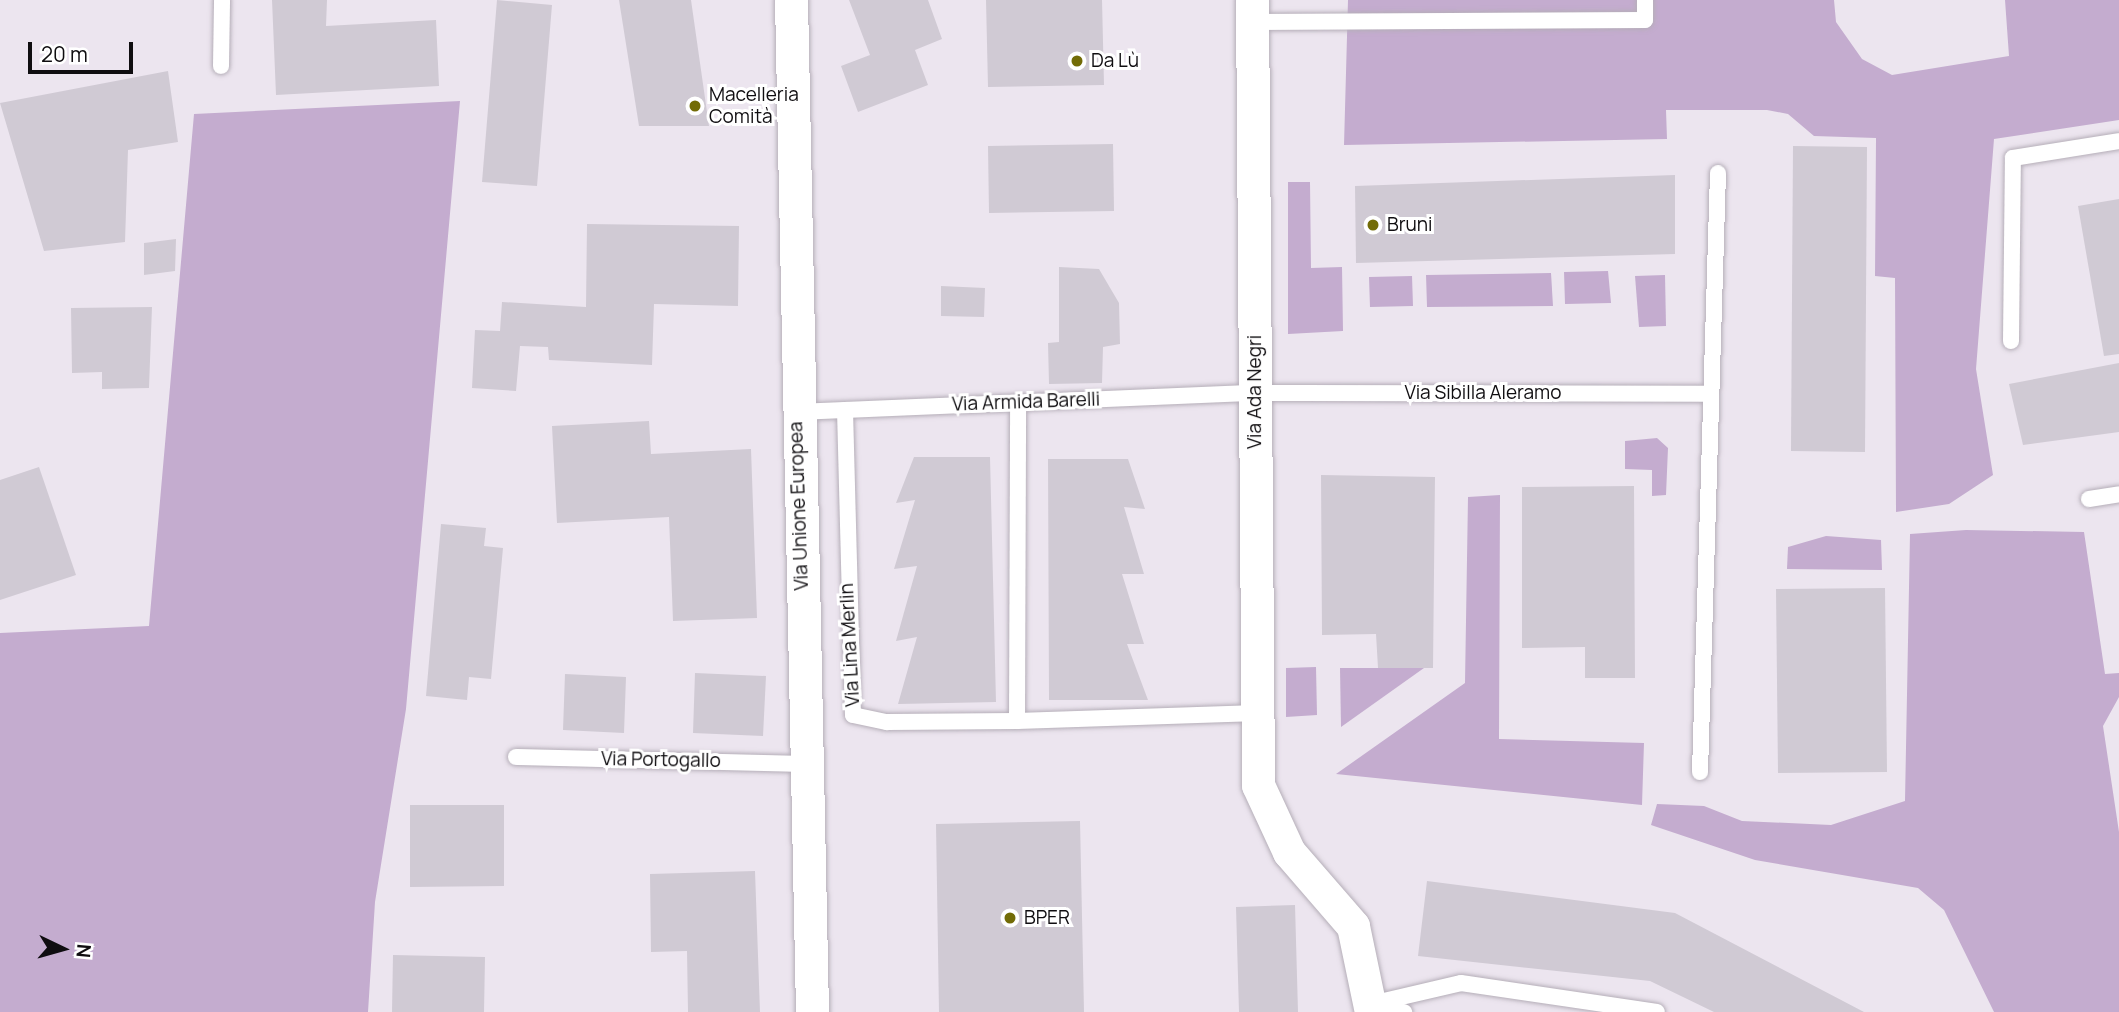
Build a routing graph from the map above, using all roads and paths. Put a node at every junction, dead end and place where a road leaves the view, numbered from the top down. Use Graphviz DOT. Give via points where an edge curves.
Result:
graph roads {
  1 [pos="222,0"];
  2 [pos="792,0"];
  3 [pos="1645,0"];
  4 [pos="1252,11"];
  5 [pos="221,66"];
  6 [pos="2119,141"];
  7 [pos="1718,173"];
  8 [pos="2011,341"];
  9 [pos="1255,393"];
  10 [pos="1711,394"];
  11 [pos="1018,402"];
  12 [pos="845,410"];
  13 [pos="797,412"];
  14 [pos="2119,494"];
  15 [pos="2089,499"];
  16 [pos="1258,713"];
  17 [pos="1017,721"];
  18 [pos="516,757"];
  19 [pos="807,764"];
  20 [pos="1700,772"];
  21 [pos="1371,1008"];
  22 [pos="812,1012"];
  23 [pos="1404,1012"];
  24 [pos="1657,1012"];
  1 -- 5 [label="lane"];
  2 -- 13 [label="street, Via Unione Europea"];
  3 -- 4 [label="lane" via="1645,20"];
  4 -- 9 [label="street, Via Ada Negri"];
  6 -- 8 [label="lane" via="2013,158"];
  7 -- 10 [label="lane"];
  9 -- 10 [label="lane, Via Sibilla Aleramo"];
  9 -- 11 [label="lane, Via Armida Barelli"];
  9 -- 16 [label="street, Via Ada Negri"];
  10 -- 20 [label="lane"];
  11 -- 12 [label="lane, Via Armida Barelli"];
  11 -- 17 [label="lane"];
  12 -- 13 [label="lane, Via Armida Barelli"];
  12 -- 17 [label="lane, Via Lina Merlin" via="853,715 887,722"];
  13 -- 19 [label="street, Via Unione Europea"];
  14 -- 15 [label="lane"];
  16 -- 17 [label="lane, Via Lina Merlin"];
  16 -- 21 [label="street, Via Ada Negri" via="1258,785 1289,852 1353,926"];
  18 -- 19 [label="lane, Via Portogallo"];
  19 -- 22 [label="street, Via Unione Europea"];
  21 -- 23 [label="lane"];
  21 -- 24 [label="lane" via="1461,983"];
}
